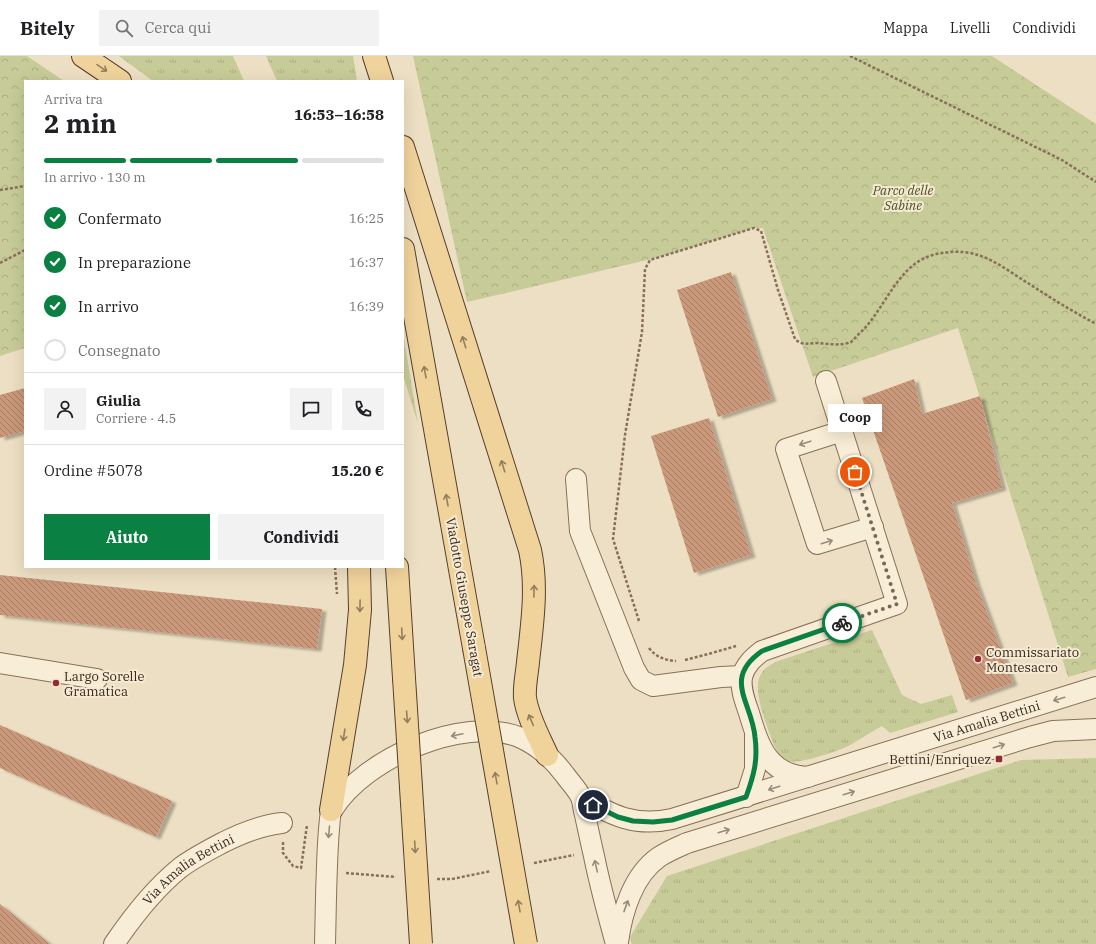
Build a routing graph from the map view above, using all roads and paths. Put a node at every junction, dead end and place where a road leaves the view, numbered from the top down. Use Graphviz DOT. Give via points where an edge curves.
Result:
graph roads {
  1 [pos="84,56"];
  2 [pos="373,56"];
  3 [pos="850,56"];
  4 [pos="119,80"];
  5 [pos="376,80"];
  6 [pos="382,80"];
  7 [pos="404,151"];
  8 [pos="1096,182"];
  9 [pos="24,186"];
  10 [pos="0,190"];
  11 [pos="24,251"];
  12 [pos="404,255"];
  13 [pos="0,263"];
  14 [pos="1096,324"];
  15 [pos="826,382"];
  16 [pos="842,431"];
  17 [pos="576,479"];
  18 [pos="873,527"];
  19 [pos="335,568"];
  20 [pos="359,568"];
  21 [pos="397,568"];
  22 [pos="337,599"];
  23 [pos="639,622"];
  24 [pos="646,644"];
  25 [pos="742,644"];
  26 [pos="0,663"];
  27 [pos="742,676"];
  28 [pos="97,679"];
  29 [pos="1096,687"];
  30 [pos="1096,729"];
  31 [pos="755,736"];
  32 [pos="547,755"];
  33 [pos="808,777"];
  34 [pos="581,797"];
  35 [pos="746,797"];
  36 [pos="331,810"];
  37 [pos="308,820"];
  38 [pos="282,823"];
  39 [pos="580,854"];
  40 [pos="536,862"];
  41 [pos="327,871"];
  42 [pos="492,871"];
  43 [pos="394,877"];
  44 [pos="431,879"];
  45 [pos="114,944"];
  46 [pos="325,944"];
  47 [pos="421,944"];
  48 [pos="526,944"];
  49 [pos="617,944"];
  1 -- 4 [label="main road, one-way"];
  2 -- 5 [label="main road"];
  2 -- 6 [label="main road"];
  3 -- 8 [label="path" via="1062,160"];
  32 -- 7 [label="main road, one-way" via="528,713 525,698 534,596 530,550"];
  9 -- 10 [label="path"];
  11 -- 13 [label="path"];
  48 -- 12 [label="main road, Viadotto Giuseppe Saragat, one-way, bridge"];
  14 -- 23 [label="path" via="993,261 971,253 952,252 929,256 910,267 867,325 851,341 844,344 806,344 798,342 795,338 761,231 754,228 650,260 645,269 642,332 625,435 613,539"];
  15 -- 16 [label="street"];
  16 -- 18 [label="street"];
  16 -- 18 [label="street, one-way" via="786,449 788,456 817,544"];
  17 -- 27 [label="street" via="580,531 641,680 652,686"];
  18 -- 27 [label="street" via="897,604 762,651 748,663"];
  19 -- 22 [label="path"];
  20 -- 36 [label="main road, one-way" via="360,610 356,652"];
  21 -- 47 [label="main road, one-way, bridge"];
  24 -- 25 [label="path" via="658,657 676,661 712,654"];
  26 -- 28 [label="street"];
  27 -- 31 [label="street" via="742,691"];
  29 -- 33 [label="street, Via Amalia Bettini, one-way"];
  49 -- 30 [label="street, one-way" via="628,901 640,879 658,858 687,843 1030,736 1053,731"];
  31 -- 33 [label="street" via="778,768 789,774"];
  31 -- 35 [label="street" via="755,769"];
  32 -- 34 [label="street"];
  32 -- 36 [label="street, one-way" via="519,737 502,733 478,731 443,738 384,761 349,789"];
  33 -- 35 [label="street, Via Amalia Bettini, one-way"];
  34 -- 35 [label="street, Via Amalia Bettini" via="618,817 653,822 672,820"];
  49 -- 34 [label="street, one-way" via="596,869"];
  36 -- 41 [label="street, one-way"];
  37 -- 38 [label="path" via="301,868 293,866 283,853"];
  38 -- 45 [label="street, Via Amalia Bettini" via="263,826 233,838 181,868 148,900"];
  39 -- 40 [label="path"];
  41 -- 43 [label="path"];
  41 -- 46 [label="street"];
  42 -- 44 [label="path" via="452,879"];
}
